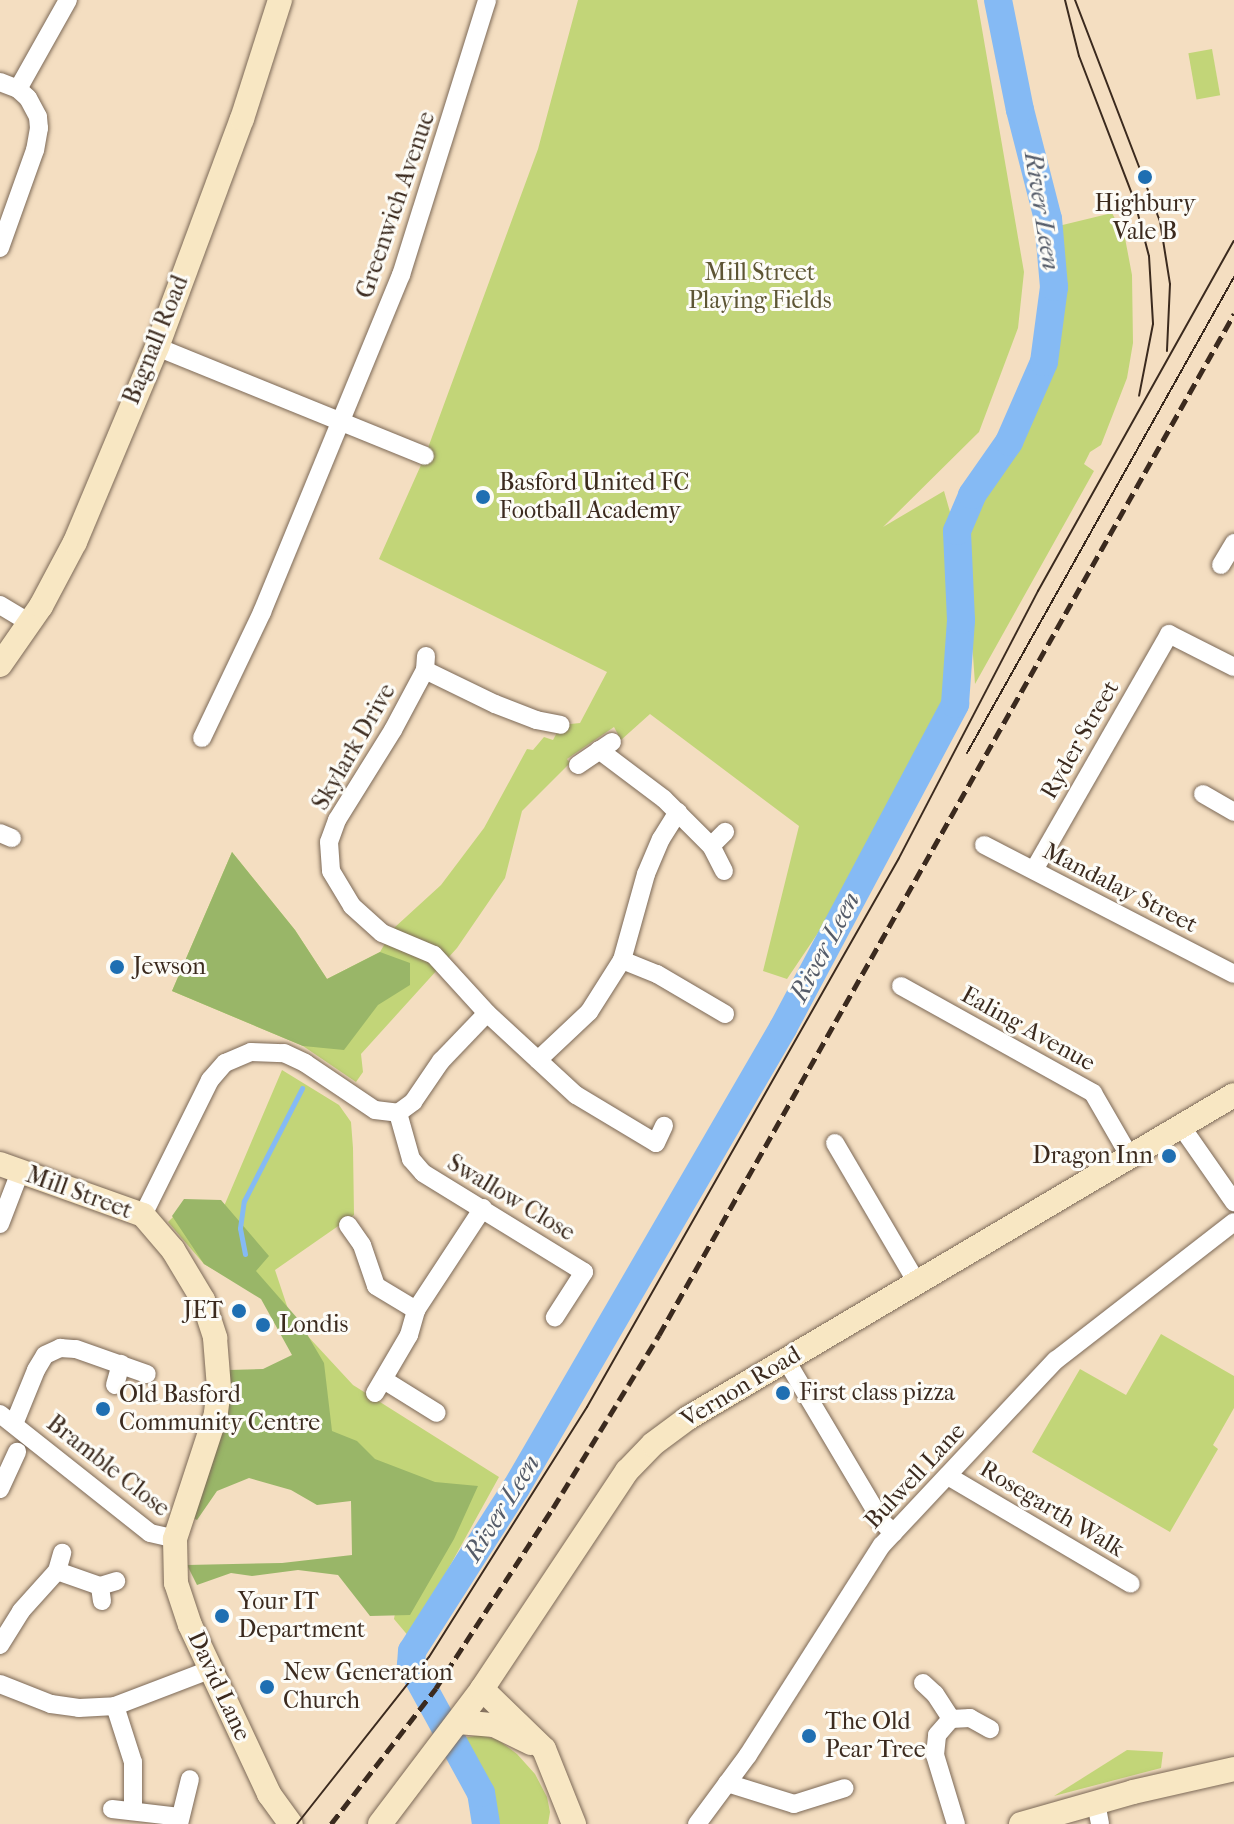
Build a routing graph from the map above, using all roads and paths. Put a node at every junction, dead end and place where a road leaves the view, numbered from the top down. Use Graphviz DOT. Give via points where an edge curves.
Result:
graph roads {
  1 [pos="68,0"];
  2 [pos="280,0"];
  3 [pos="487,0"];
  4 [pos="0,82"];
  5 [pos="18,89"];
  6 [pos="1,244"];
  7 [pos="157,347"];
  8 [pos="338,421"];
  9 [pos="425,456"];
  10 [pos="1234,543"];
  11 [pos="1221,565"];
  12 [pos="0,605"];
  13 [pos="30,623"];
  14 [pos="0,665"];
  15 [pos="1234,667"];
  16 [pos="561,725"];
  17 [pos="202,738"];
  18 [pos="578,765"];
  19 [pos="1203,794"];
  20 [pos="1228,801"];
  21 [pos="678,812"];
  22 [pos="725,832"];
  23 [pos="984,845"];
  24 [pos="711,846"];
  25 [pos="1034,870"];
  26 [pos="724,871"];
  27 [pos="622,960"];
  28 [pos="1234,974"];
  29 [pos="915,986"];
  30 [pos="487,1013"];
  31 [pos="725,1014"];
  32 [pos="538,1060"];
  33 [pos="1234,1095"];
  34 [pos="398,1113"];
  35 [pos="664,1126"];
  36 [pos="1181,1126"];
  37 [pos="835,1143"];
  38 [pos="1130,1157"];
  39 [pos="10,1168"];
  40 [pos="1234,1202"];
  41 [pos="483,1208"];
  42 [pos="143,1215"];
  43 [pos="1234,1222"];
  44 [pos="0,1224"];
  45 [pos="348,1225"];
  46 [pos="917,1283"];
  47 [pos="416,1310"];
  48 [pos="555,1317"];
  49 [pos="786,1360"];
  50 [pos="121,1364"];
  51 [pos="147,1374"];
  52 [pos="115,1385"];
  53 [pos="437,1413"];
  54 [pos="7,1419"];
  55 [pos="8,1461"];
  56 [pos="948,1476"];
  57 [pos="0,1489"];
  58 [pos="894,1533"];
  59 [pos="175,1539"];
  60 [pos="1131,1584"];
  61 [pos="106,1589"];
  62 [pos="0,1645"];
  63 [pos="212,1669"];
  64 [pos="923,1683"];
  65 [pos="0,1684"];
  66 [pos="482,1689"];
  67 [pos="115,1706"];
  68 [pos="951,1719"];
  69 [pos="458,1722"];
  70 [pos="990,1729"];
  71 [pos="544,1749"];
  72 [pos="1234,1769"];
  73 [pos="190,1779"];
  74 [pos="727,1783"];
  75 [pos="845,1788"];
  76 [pos="112,1809"];
  77 [pos="133,1811"];
  78 [pos="1098,1813"];
  79 [pos="282,1820"];
  80 [pos="180,1821"];
  81 [pos="380,1824"];
  82 [pos="574,1824"];
  83 [pos="697,1824"];
  84 [pos="956,1824"];
  85 [pos="1021,1824"];
  1 -- 5 [label="street"];
  2 -- 7 [label="main road, Bagnall Road"];
  3 -- 8 [label="street, Greenwich Avenue" via="401,275"];
  4 -- 5 [label="street"];
  5 -- 6 [label="street" via="35,110 39,128"];
  7 -- 8 [label="street"];
  7 -- 13 [label="main road, Bagnall Road" via="75,542"];
  8 -- 9 [label="street"];
  8 -- 17 [label="street, Greenwich Avenue" via="262,612"];
  10 -- 11 [label="street"];
  12 -- 13 [label="street"];
  13 -- 14 [label="main road, Bagnall Road"];
  15 -- 25 [label="street, Ryder Street" via="1169,634"];
  16 -- 30 [label="street, Skylark Drive" via="495,704 426,663 329,842 331,871 352,906 382,933 430,952"];
  18 -- 21 [label="street" via="606,746"];
  19 -- 20 [label="street"];
  21 -- 24 [label="street"];
  21 -- 27 [label="street" via="646,874"];
  22 -- 24 [label="street"];
  23 -- 25 [label="street, Mandalay Street"];
  24 -- 26 [label="street"];
  25 -- 28 [label="street, Mandalay Street"];
  27 -- 31 [label="street"];
  27 -- 32 [label="street" via="589,1012"];
  29 -- 38 [label="street, Ealing Avenue" via="1093,1093"];
  30 -- 32 [label="street, Skylark Drive"];
  30 -- 34 [label="street"];
  32 -- 35 [label="street, Skylark Drive" via="584,1101 638,1134 656,1143"];
  33 -- 36 [label="main road, Vernon Road"];
  34 -- 41 [label="street, Swallow Close" via="411,1159 423,1173"];
  34 -- 42 [label="street" via="375,1110 284,1053 260,1051 237,1057 210,1080"];
  36 -- 38 [label="main road, Vernon Road"];
  36 -- 40 [label="street"];
  37 -- 46 [label="street"];
  38 -- 46 [label="main road, Vernon Road"];
  39 -- 42 [label="main road, Mill Street"];
  39 -- 44 [label="street"];
  41 -- 47 [label="street"];
  41 -- 48 [label="street, Swallow Close" via="584,1272"];
  42 -- 59 [label="main road, Mill Street" via="193,1281 210,1317 218,1364 216,1414"];
  43 -- 56 [label="street, Bulwell Lane" via="1056,1360"];
  45 -- 47 [label="street" via="362,1245 376,1286"];
  46 -- 49 [label="main road, Vernon Road"];
  47 -- 53 [label="street" via="409,1335 380,1386"];
  49 -- 58 [label="street" via="882,1522"];
  49 -- 66 [label="main road, Vernon Road" via="688,1418 627,1471"];
  50 -- 51 [label="street, Bramble Close"];
  50 -- 52 [label="street"];
  50 -- 54 [label="street, Bramble Close" via="76,1349 60,1348 45,1355"];
  54 -- 59 [label="street, Bramble Close" via="150,1533"];
  55 -- 57 [label="street"];
  56 -- 58 [label="street, Bulwell Lane"];
  56 -- 60 [label="street, Rosegarth Walk"];
  58 -- 74 [label="street, Bulwell Lane"];
  59 -- 63 [label="main road, David Lane" via="180,1597"];
  61 -- 62 [label="street" via="60,1562"];
  63 -- 67 [label="street"];
  63 -- 79 [label="main road, David Lane"];
  64 -- 68 [label="street"];
  65 -- 67 [label="street" via="51,1704"];
  66 -- 69 [label="main road, Vernon Road"];
  66 -- 71 [label="main road"];
  67 -- 77 [label="street" via="133,1762"];
  68 -- 70 [label="street" via="970,1718"];
  68 -- 84 [label="street" via="937,1735 935,1755"];
  69 -- 71 [label="main road" via="494,1725"];
  69 -- 81 [label="main road, Vernon Road"];
  71 -- 82 [label="main road"];
  72 -- 78 [label="main road"];
  73 -- 80 [label="street"];
  74 -- 75 [label="street" via="794,1804"];
  74 -- 83 [label="street, Bulwell Lane"];
  76 -- 77 [label="street"];
  77 -- 80 [label="street"];
  78 -- 85 [label="main road"];
}
